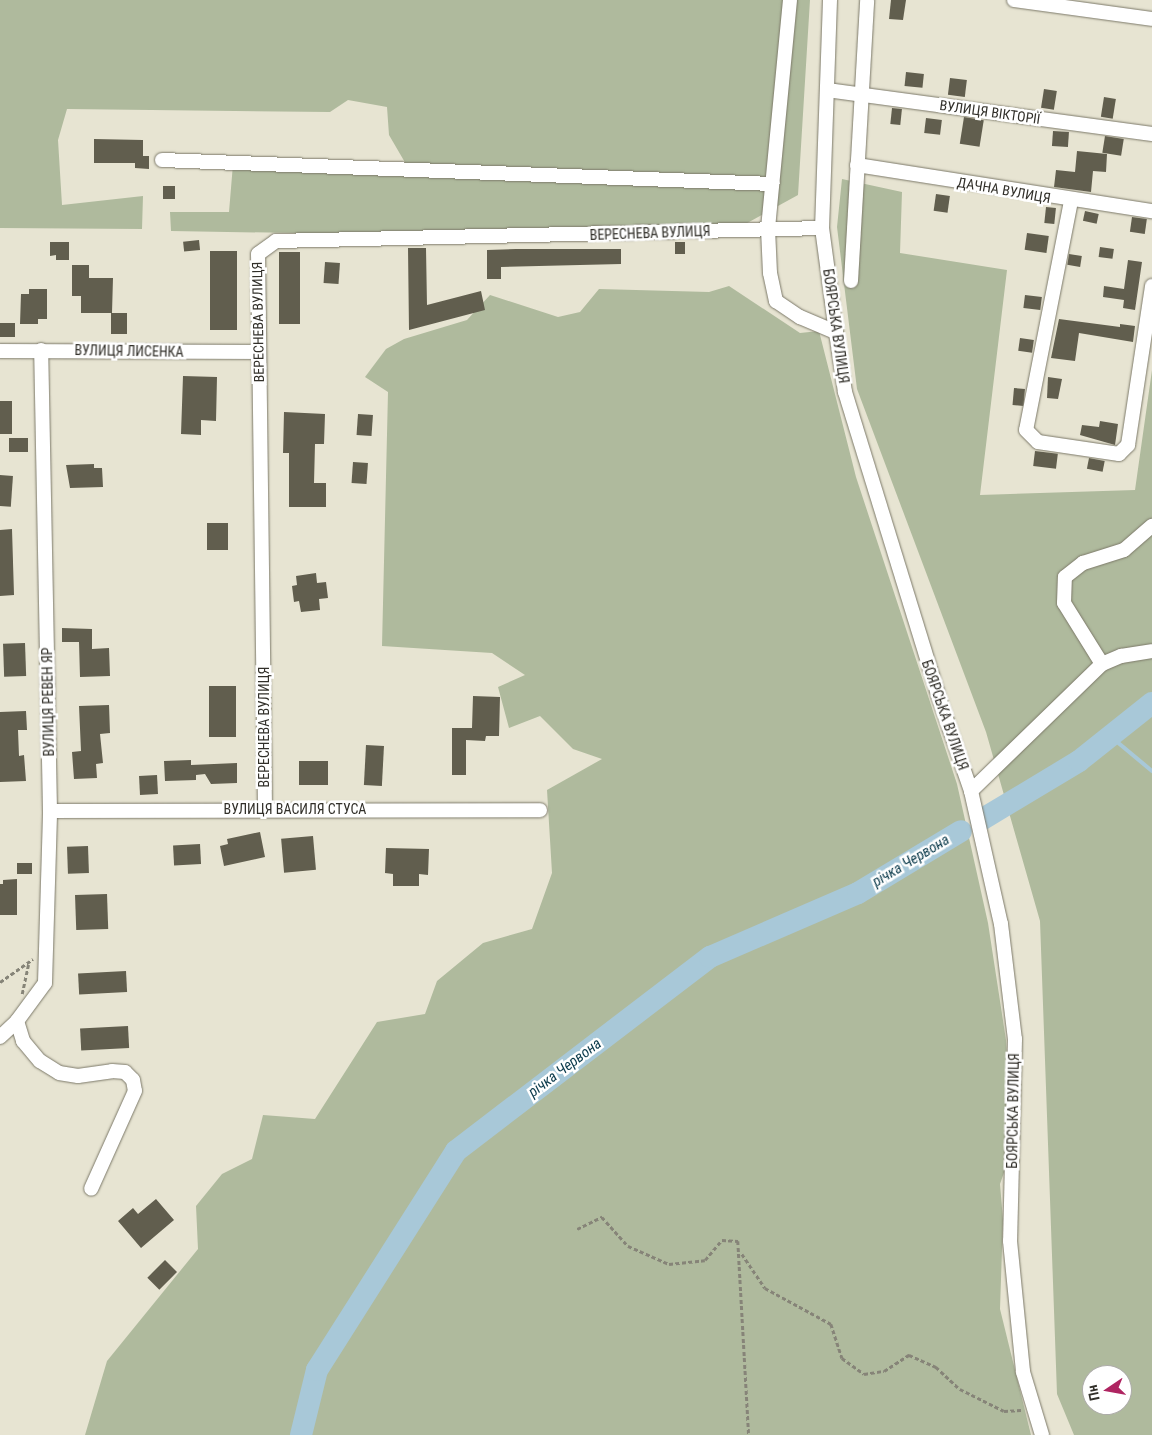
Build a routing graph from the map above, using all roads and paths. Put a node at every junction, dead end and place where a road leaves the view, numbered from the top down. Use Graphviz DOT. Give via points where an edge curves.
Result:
graph roads {
  1 [pos="790,0"];
  2 [pos="830,0"];
  3 [pos="867,0"];
  4 [pos="1014,0"];
  5 [pos="1152,19"];
  6 [pos="827,90"];
  7 [pos="862,94"];
  8 [pos="1152,134"];
  9 [pos="162,160"];
  10 [pos="857,165"];
  11 [pos="773,184"];
  12 [pos="1071,201"];
  13 [pos="1152,211"];
  14 [pos="822,228"];
  15 [pos="768,229"];
  16 [pos="850,281"];
  17 [pos="1152,286"];
  18 [pos="836,332"];
  19 [pos="42,350"];
  20 [pos="0,351"];
  21 [pos="259,352"];
  22 [pos="1152,526"];
  23 [pos="1152,651"];
  24 [pos="1102,664"];
  25 [pos="971,791"];
  26 [pos="265,808"];
  27 [pos="50,810"];
  28 [pos="540,810"];
  29 [pos="45,944"];
  30 [pos="0,982"];
  31 [pos="17,1022"];
  32 [pos="0,1037"];
  33 [pos="91,1189"];
  34 [pos="578,1229"];
  35 [pos="741,1253"];
  36 [pos="1033,1408"];
  37 [pos="749,1435"];
  38 [pos="1042,1435"];
  1 -- 11 [label="street"];
  2 -- 6 [label="street, БОЯРСЬКА ВУЛИЦЯ"];
  3 -- 7 [label="street"];
  4 -- 5 [label="street"];
  6 -- 7 [label="street, ВУЛИЦЯ ВІКТОРІЇ"];
  6 -- 14 [label="street, БОЯРСЬКА ВУЛИЦЯ"];
  7 -- 8 [label="street, ВУЛИЦЯ ВІКТОРІЇ"];
  7 -- 10 [label="street"];
  9 -- 11 [label="street"];
  10 -- 12 [label="street, ДАЧНА ВУЛИЦЯ"];
  10 -- 16 [label="street"];
  11 -- 15 [label="street"];
  12 -- 13 [label="street, ДАЧНА ВУЛИЦЯ"];
  12 -- 17 [label="street" via="1026,430 1038,442 1120,454 1128,445"];
  14 -- 15 [label="street, ВЕРЕСНЕВА ВУЛИЦЯ"];
  14 -- 18 [label="street, БОЯРСЬКА ВУЛИЦЯ"];
  15 -- 18 [label="street" via="770,273 776,301 800,317"];
  15 -- 21 [label="street, ВЕРЕСНЕВА ВУЛИЦЯ" via="276,241 258,254"];
  18 -- 25 [label="street, БОЯРСЬКА ВУЛИЦЯ" via="845,392 874,491"];
  19 -- 20 [label="street, ВУЛИЦЯ ЛИСЕНКА"];
  19 -- 21 [label="street, ВУЛИЦЯ ЛИСЕНКА"];
  19 -- 27 [label="street, ВУЛИЦЯ РЕВЕН ЯР"];
  21 -- 26 [label="street, ВЕРЕСНЕВА ВУЛИЦЯ"];
  22 -- 24 [label="street" via="1124,550 1082,563 1065,577 1064,603"];
  23 -- 24 [label="street" via="1121,656"];
  24 -- 25 [label="street"];
  25 -- 36 [label="street, БОЯРСЬКА ВУЛИЦЯ" via="1001,924 1015,1039 1010,1241 1024,1372"];
  26 -- 27 [label="street, ВУЛИЦЯ ВАСИЛЯ СТУСА"];
  26 -- 28 [label="street, ВУЛИЦЯ ВАСИЛЯ СТУСА"];
  27 -- 29 [label="street, ВУЛИЦЯ РЕВЕН ЯР"];
  29 -- 30 [label="path" via="29,964"];
  29 -- 31 [label="street, ВУЛИЦЯ РЕВЕН ЯР" via="45,983"];
  31 -- 32 [label="street, ВУЛИЦЯ РЕВЕН ЯР"];
  31 -- 33 [label="street" via="24,1041 40,1061 59,1073 78,1076 125,1072 133,1080 135,1091"];
  34 -- 35 [label="path" via="602,1218 628,1246 669,1264 705,1260 722,1240 738,1242"];
  35 -- 36 [label="path" via="765,1288 831,1324 842,1358 864,1374 884,1371 909,1355 936,1367 960,1388 1004,1411"];
  35 -- 37 [label="path"];
  36 -- 38 [label="street, БОЯРСЬКА ВУЛИЦЯ"];
}
